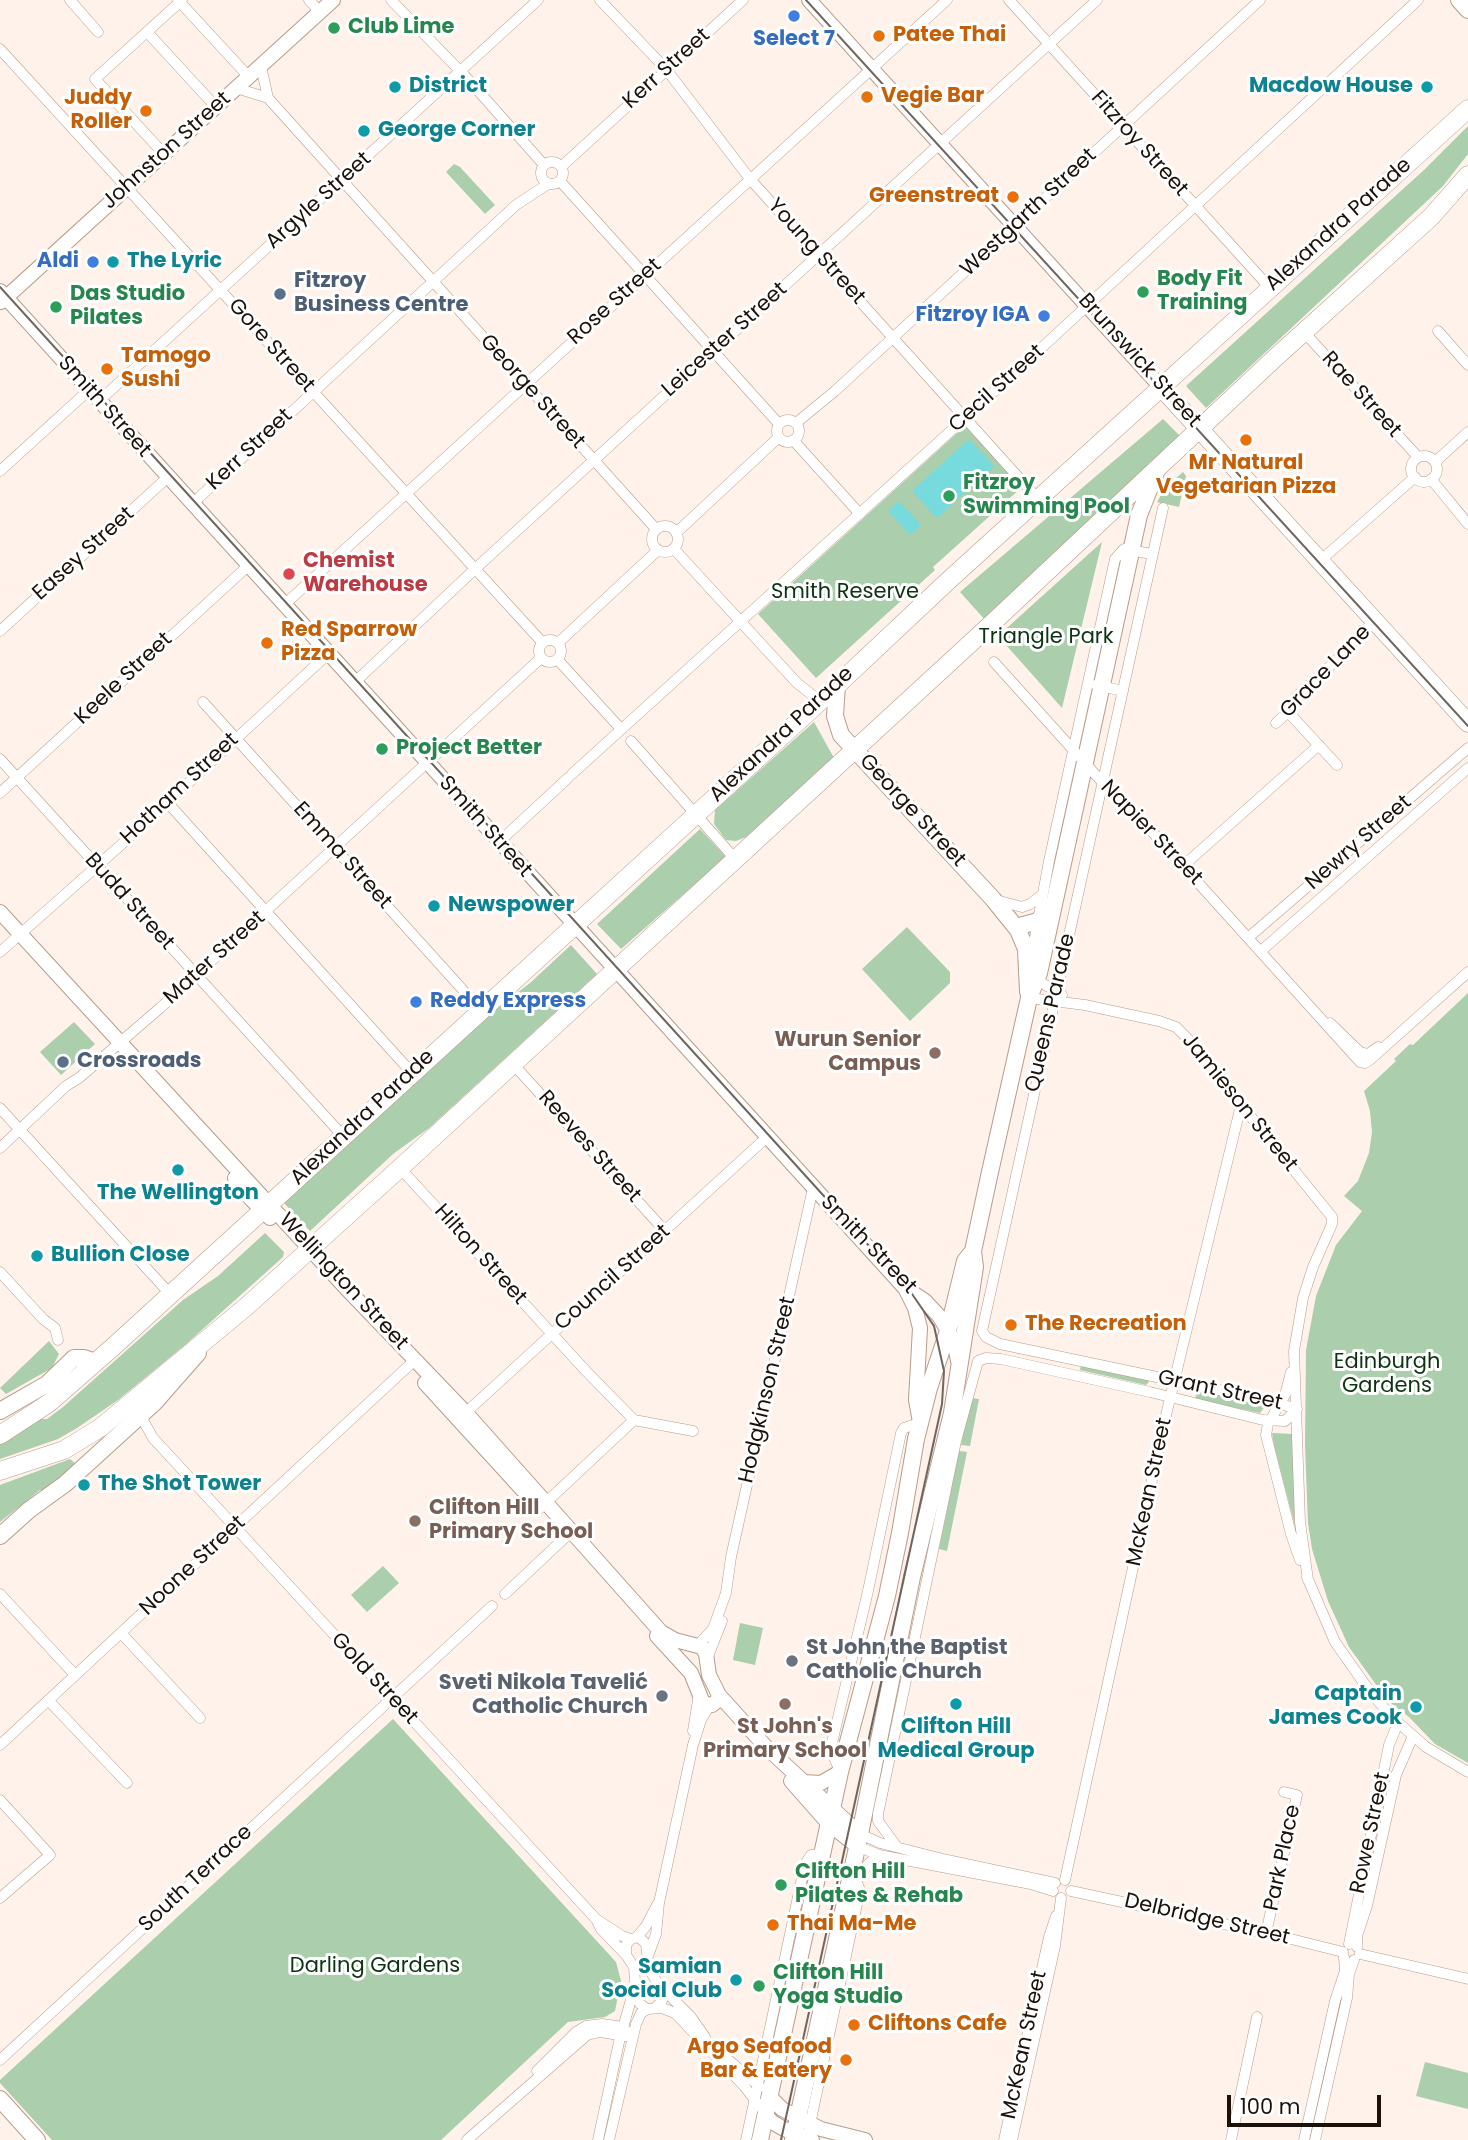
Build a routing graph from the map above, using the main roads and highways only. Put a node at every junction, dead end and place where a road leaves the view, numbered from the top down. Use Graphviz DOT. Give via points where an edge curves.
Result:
graph roads {
  1 [pos="1459,0"];
  2 [pos="1468,10"];
  3 [pos="1468,109"];
  4 [pos="1468,175"];
  5 [pos="1161,387"];
  6 [pos="1199,428"];
  7 [pos="1158,468"];
  8 [pos="837,685"];
  9 [pos="1468,723"];
  10 [pos="854,750"];
  11 [pos="1049,893"];
  12 [pos="1016,927"];
  13 [pos="1032,978"];
  14 [pos="973,1251"];
  15 [pos="96,1362"];
  16 [pos="141,1405"];
  17 [pos="0,1410"];
  18 [pos="0,1435"];
  19 [pos="0,1471"];
  20 [pos="0,1536"];
  21 [pos="0,2099"];
  22 [pos="803,2134"];
  23 [pos="37,2140"];
  24 [pos="760,2140"];
  1 -- 2 [label="main road"];
  3 -- 5 [label="highway, Alexandra Parade"];
  4 -- 6 [label="highway" via="1431,217"];
  5 -- 6 [label="highway, Brunswick Street"];
  5 -- 8 [label="highway, Alexandra Parade"];
  6 -- 7 [label="highway"];
  6 -- 9 [label="highway, Brunswick Street"];
  7 -- 10 [label="highway"];
  7 -- 11 [label="main road, Queens Parade" via="1139,515 1095,685"];
  8 -- 10 [label="main road, George Street" via="836,725"];
  8 -- 15 [label="highway, Alexandra Parade"];
  10 -- 12 [label="main road, George Street"];
  10 -- 16 [label="highway" via="215,1332"];
  11 -- 12 [label="main road" via="1048,910 1038,921"];
  11 -- 13 [label="main road, Queens Parade"];
  12 -- 13 [label="main road, Queens Parade"];
  13 -- 14 [label="main road, Queens Parade"];
  14 -- 22 [label="main road, Queens Parade" via="975,1267 951,1413 912,1577"];
  14 -- 24 [label="main road, Queens Parade" via="965,1261 920,1422 887,1597 762,2098 766,2115"];
  15 -- 17 [label="main road" via="65,1350 47,1384"];
  15 -- 18 [label="highway, Alexandra Parade" via="50,1403"];
  16 -- 19 [label="highway" via="47,1457"];
  16 -- 20 [label="main road" via="125,1428"];
  21 -- 23 [label="main road"];
}
